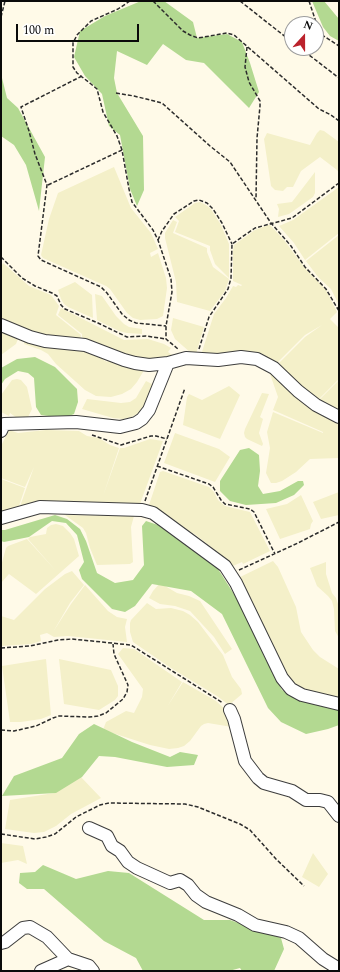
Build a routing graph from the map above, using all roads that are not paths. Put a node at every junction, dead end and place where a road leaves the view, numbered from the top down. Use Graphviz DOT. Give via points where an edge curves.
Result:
graph roads {
  1 [pos="1,325"];
  2 [pos="168,363"];
  3 [pos="339,417"];
  4 [pos="1,431"];
  5 [pos="1,518"];
  6 [pos="339,704"];
  7 [pos="230,710"];
  8 [pos="339,816"];
  9 [pos="89,828"];
  10 [pos="1,943"];
  11 [pos="68,959"];
  12 [pos="339,969"];
  13 [pos="41,971"];
  14 [pos="93,971"];
  1 -- 2 [label="street" via="30,337 84,345 135,363"];
  2 -- 3 [label="street" via="191,357 218,360 240,357 257,359 274,368 316,405"];
  2 -- 4 [label="street" via="149,410 136,423 120,427 76,422 4,424"];
  5 -- 6 [label="street" via="40,507 142,510 152,513 225,566 282,678 291,689 302,695"];
  7 -- 8 [label="street" via="246,761 258,778 264,783 292,791 306,800 328,802"];
  9 -- 12 [label="street" via="107,836 112,846 137,868 170,883 180,880 206,902 255,925 286,932 299,938"];
  10 -- 11 [label="street" via="23,928 30,927 47,937"];
  11 -- 13 [label="street"];
  11 -- 14 [label="street" via="89,966"];
}
